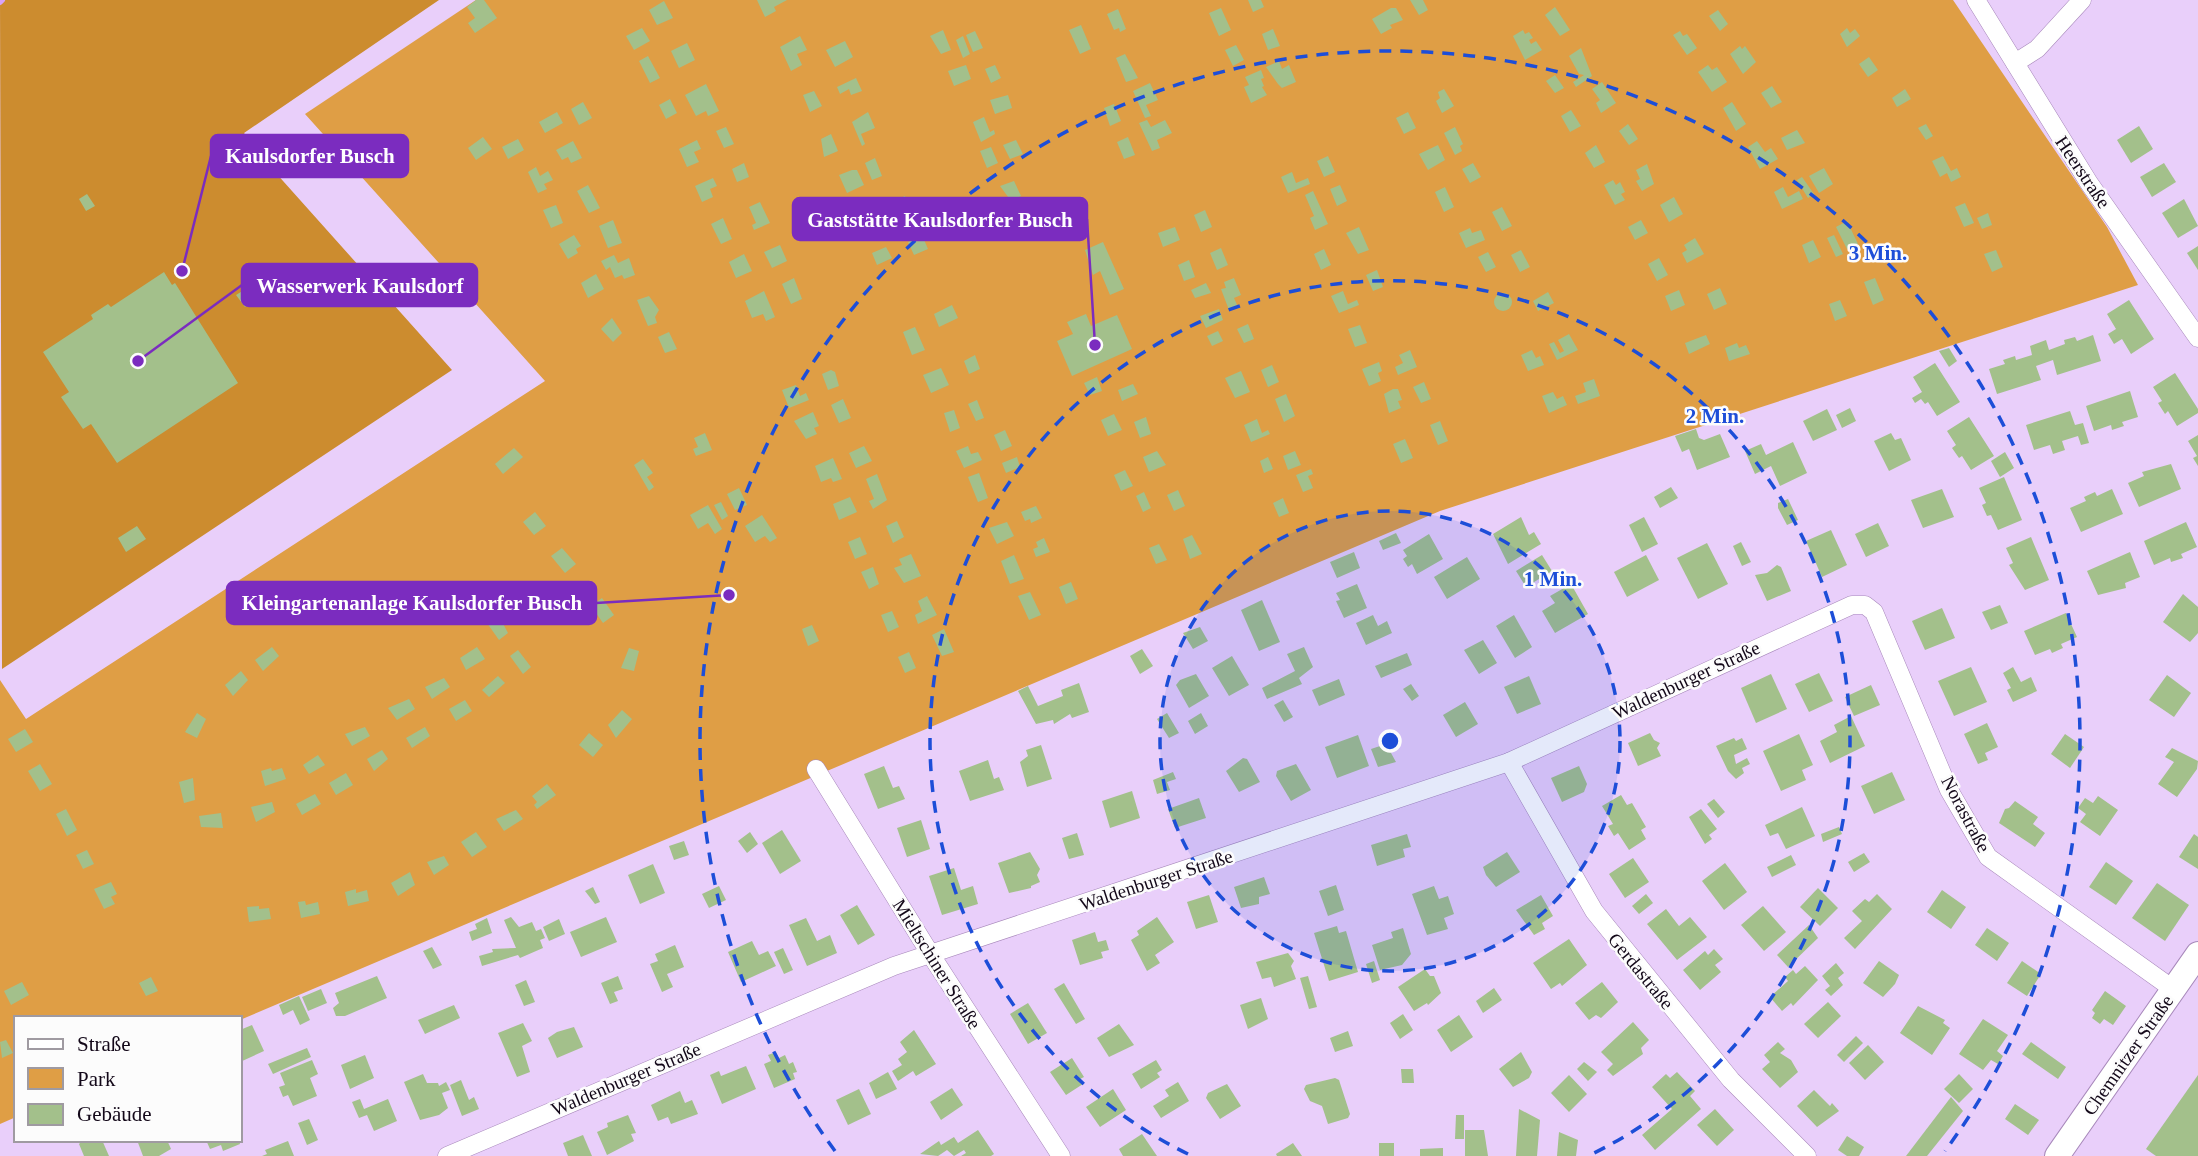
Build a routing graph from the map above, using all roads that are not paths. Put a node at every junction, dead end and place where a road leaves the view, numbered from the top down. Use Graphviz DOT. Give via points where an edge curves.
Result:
graph roads {
  1 [pos="1976,0"];
  2 [pos="2082,0"];
  3 [pos="2015,63"];
  4 [pos="2198,338"];
  5 [pos="1865,605"];
  6 [pos="1509,762"];
  7 [pos="816,769"];
  8 [pos="2198,954"];
  9 [pos="931,955"];
  10 [pos="2173,989"];
  11 [pos="1804,1155"];
  12 [pos="447,1156"];
  13 [pos="1061,1156"];
  14 [pos="2057,1156"];
  1 -- 3 [label="street, Heerstraße"];
  2 -- 3 [label="street" via="2037,49"];
  3 -- 4 [label="street, Heerstraße" via="2089,183"];
  5 -- 6 [label="street, Waldenburger Straße" via="1852,605 1823,617"];
  5 -- 10 [label="street, Norastraße" via="1874,612 1950,790 1988,858"];
  6 -- 9 [label="street, Waldenburger Straße"];
  6 -- 11 [label="street, Gerdastraße" via="1594,911 1731,1080"];
  7 -- 9 [label="street, Mieltschiner Straße"];
  8 -- 10 [label="main road, Chemnitzer Straße"];
  9 -- 12 [label="street, Waldenburger Straße" via="894,966"];
  9 -- 13 [label="street, Mieltschiner Straße"];
  10 -- 14 [label="main road, Chemnitzer Straße"];
}
